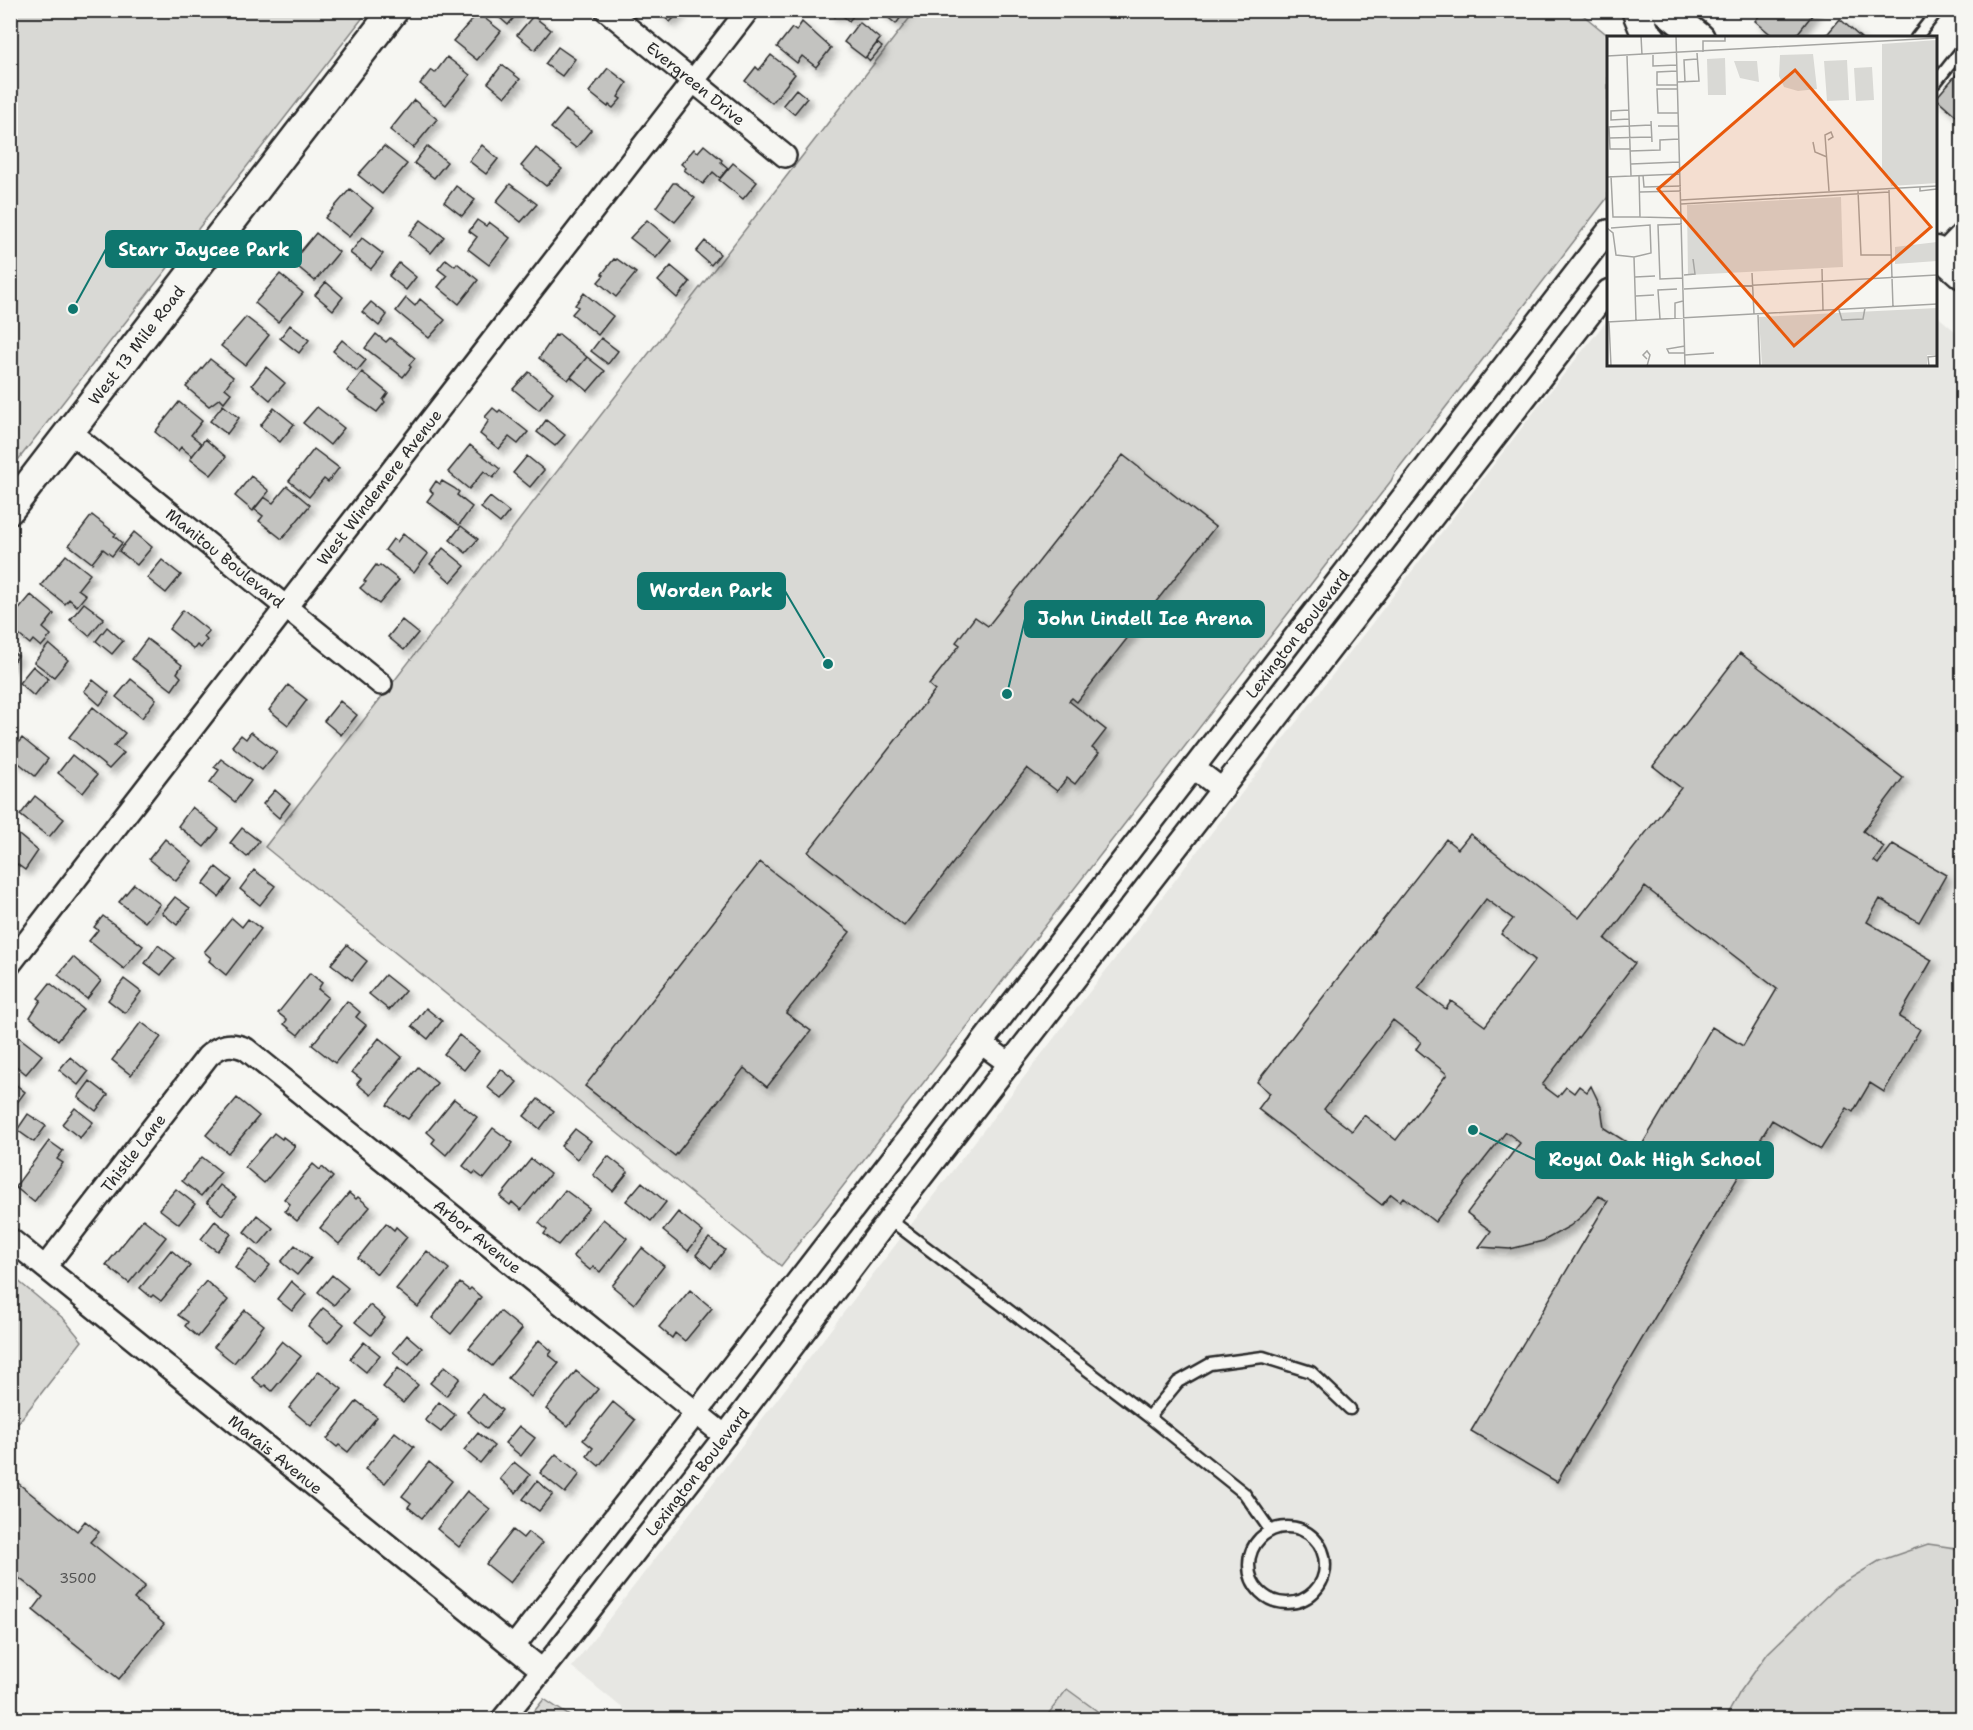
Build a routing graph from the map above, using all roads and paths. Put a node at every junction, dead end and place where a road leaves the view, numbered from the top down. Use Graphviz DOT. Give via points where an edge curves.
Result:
graph roads {
  1 [pos="394,10"];
  2 [pos="606,10"];
  3 [pos="748,10"];
  4 [pos="1636,10"];
  5 [pos="1666,10"];
  6 [pos="1938,10"];
  7 [pos="1648,36"];
  8 [pos="1698,36"];
  9 [pos="1918,36"];
  10 [pos="1962,49"];
  11 [pos="1937,80"];
  12 [pos="693,82"];
  13 [pos="785,156"];
  14 [pos="1607,232"];
  15 [pos="1962,234"];
  16 [pos="1946,260"];
  17 [pos="1607,292"];
  18 [pos="1539,321"];
  19 [pos="1557,357"];
  20 [pos="70,432"];
  21 [pos="1400,502"];
  22 [pos="10,509"];
  23 [pos="1428,525"];
  24 [pos="286,608"];
  25 [pos="381,684"];
  26 [pos="1194,768"];
  27 [pos="1223,790"];
  28 [pos="1118,867"];
  29 [pos="1146,889"];
  30 [pos="10,964"];
  31 [pos="981,1043"];
  32 [pos="227,1044"];
  33 [pos="1010,1064"];
  34 [pos="861,1197"];
  35 [pos="889,1219"];
  36 [pos="10,1239"];
  37 [pos="45,1267"];
  38 [pos="1350,1409"];
  39 [pos="696,1413"];
  40 [pos="1149,1417"];
  41 [pos="725,1436"];
  42 [pos="1270,1530"];
  43 [pos="514,1646"];
  44 [pos="542,1670"];
  45 [pos="502,1719"];
  1 -- 20 [label="main road, West 13 Mile Road"];
  2 -- 12 [label="street, Evergreen Drive"];
  3 -- 12 [label="street, West Windemere Avenue"];
  4 -- 7 [label="main road"];
  5 -- 8 [label="main road"];
  6 -- 9 [label="lane"];
  10 -- 11 [label="lane"];
  12 -- 13 [label="street, Evergreen Drive"];
  12 -- 24 [label="street, West Windemere Avenue"];
  14 -- 18 [label="street, Lexington Boulevard"];
  15 -- 16 [label="street"];
  17 -- 19 [label="street, Lexington Boulevard"];
  18 -- 19 [label="street" via="1543,338"];
  18 -- 21 [label="street, Lexington Boulevard"];
  19 -- 23 [label="street, Lexington Boulevard"];
  20 -- 22 [label="main road, West 13 Mile Road"];
  20 -- 24 [label="street, Manitou Boulevard"];
  21 -- 23 [label="street"];
  21 -- 26 [label="street, Lexington Boulevard"];
  23 -- 27 [label="street, Lexington Boulevard"];
  24 -- 25 [label="street, Manitou Boulevard"];
  24 -- 30 [label="street, West Windemere Avenue"];
  26 -- 27 [label="street"];
  26 -- 28 [label="street, Lexington Boulevard"];
  27 -- 29 [label="street, Lexington Boulevard"];
  28 -- 29 [label="street"];
  28 -- 31 [label="street, Lexington Boulevard"];
  29 -- 33 [label="street, Lexington Boulevard"];
  31 -- 33 [label="street"];
  31 -- 34 [label="street, Lexington Boulevard"];
  32 -- 37 [label="street, Thistle Lane" via="208,1056"];
  32 -- 39 [label="street, Arbor Avenue" via="246,1049"];
  33 -- 35 [label="street, Lexington Boulevard"];
  34 -- 35 [label="street"];
  34 -- 39 [label="street, Lexington Boulevard"];
  35 -- 40 [label="lane"];
  35 -- 41 [label="street, Lexington Boulevard"];
  36 -- 37 [label="street, Marais Avenue"];
  37 -- 43 [label="street, Marais Avenue"];
  38 -- 40 [label="lane" via="1311,1372 1263,1357 1210,1364 1179,1382"];
  39 -- 41 [label="street, Arbor Avenue"];
  39 -- 43 [label="street, Lexington Boulevard"];
  40 -- 42 [label="lane" via="1244,1493"];
  41 -- 44 [label="street, Lexington Boulevard"];
  42 -- 42 [label="lane" via="1259,1538 1248,1560 1253,1584 1271,1601 1284,1604 1308,1598 1323,1577 1323,1551 1316,1540 1294,1527"];
  43 -- 44 [label="street, Marais Avenue"];
  44 -- 45 [label="street, Lexington Boulevard"];
}
